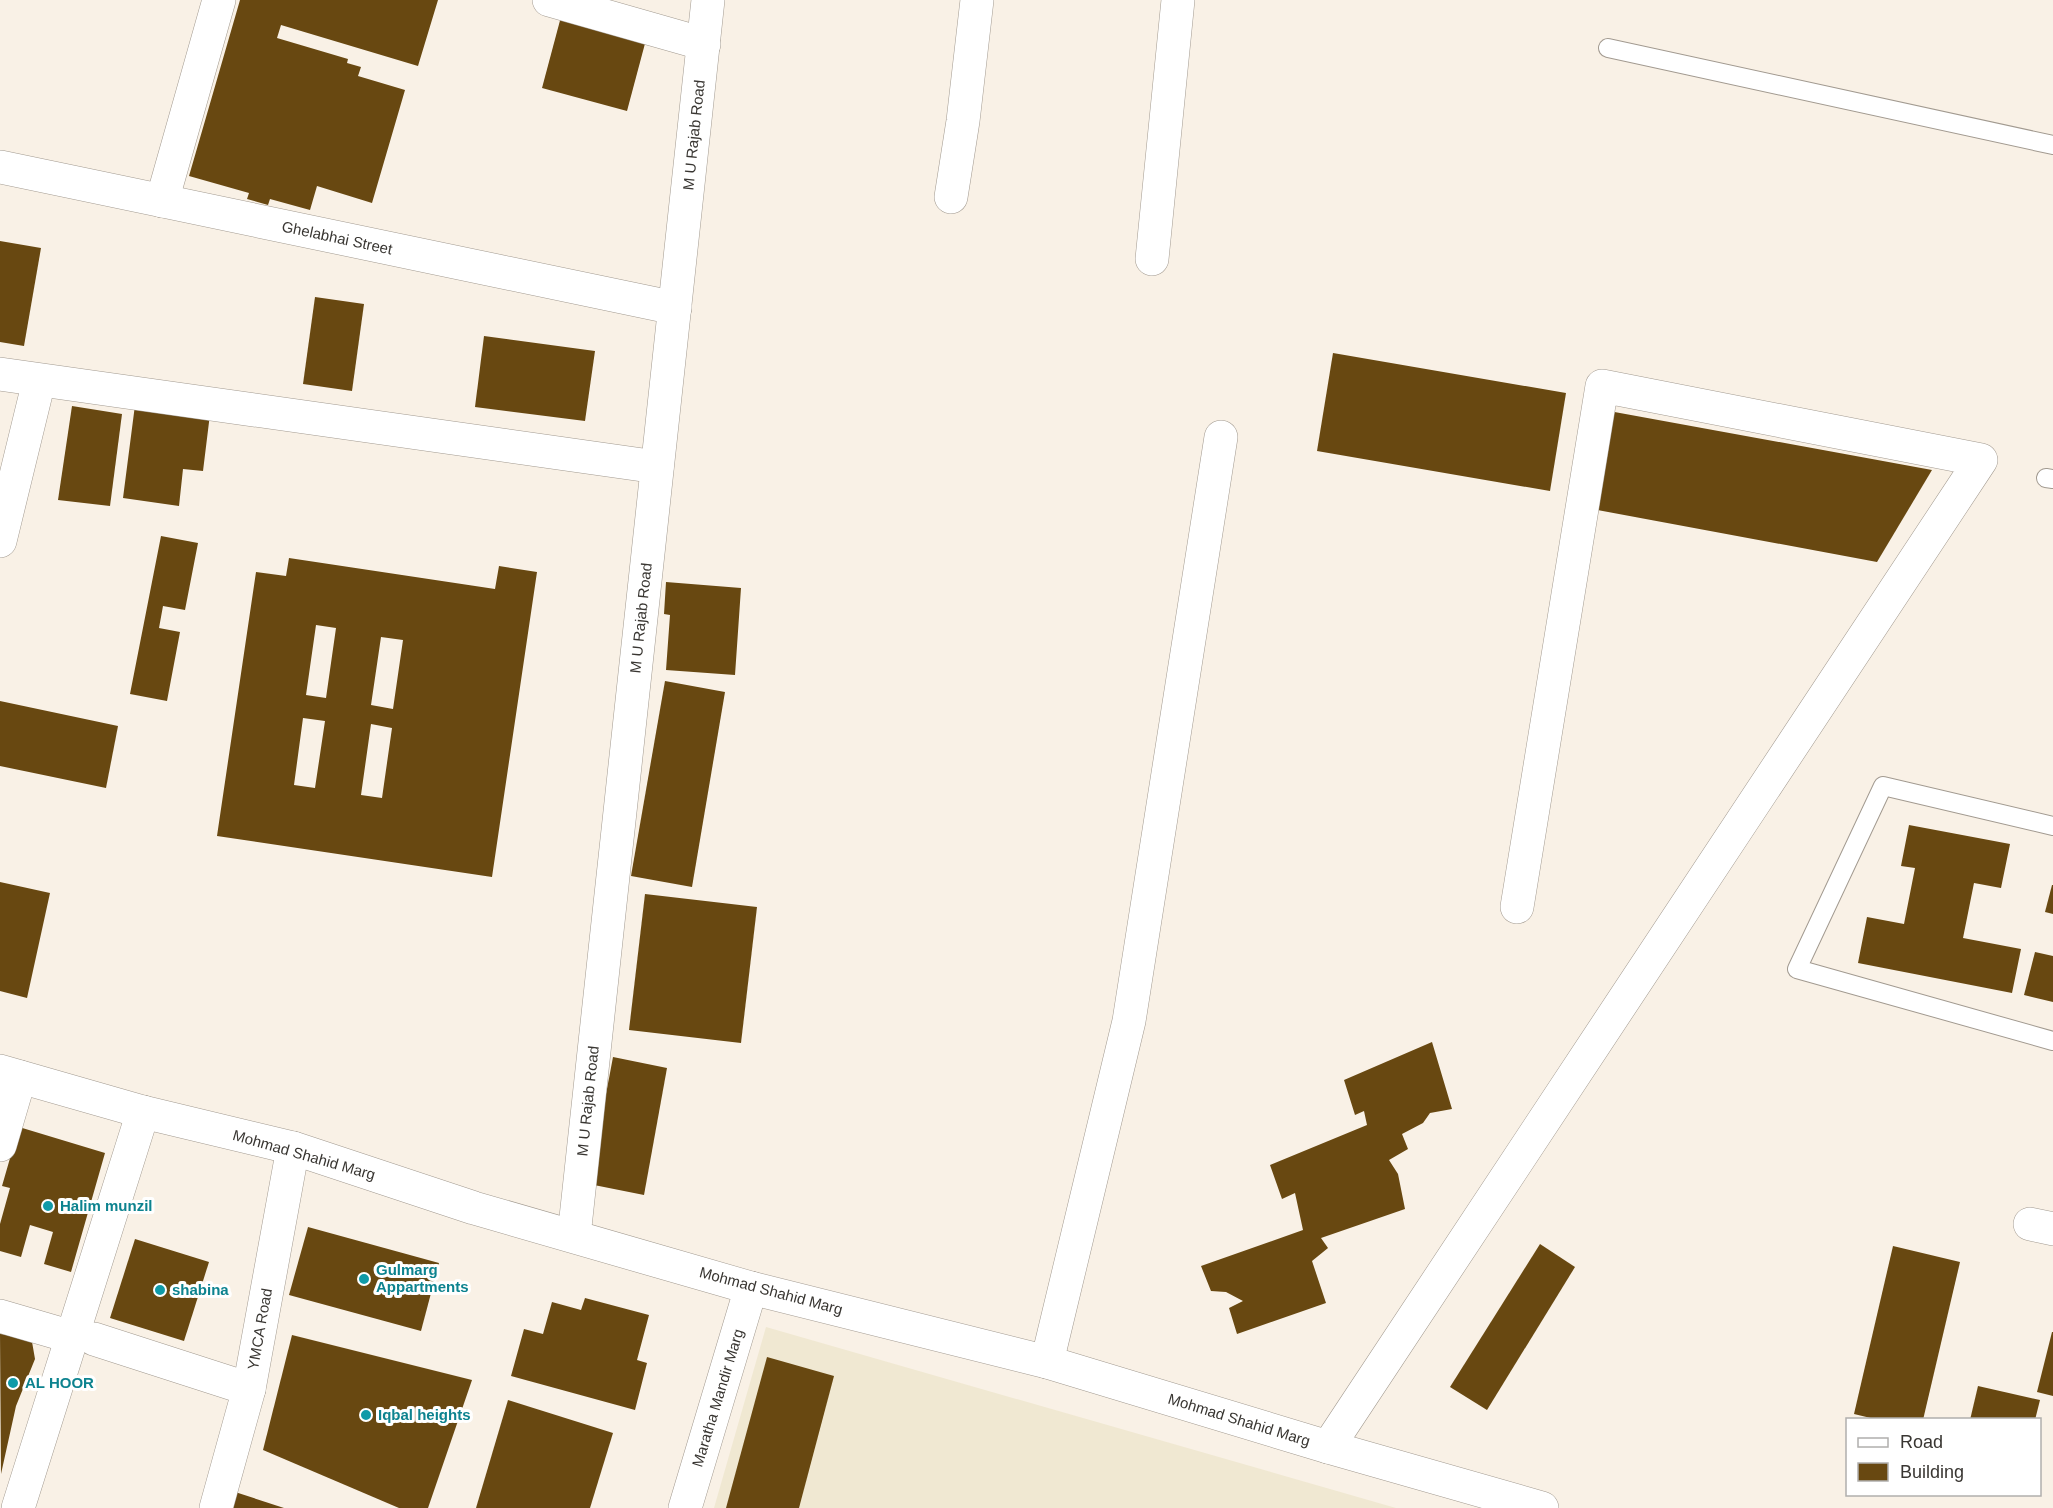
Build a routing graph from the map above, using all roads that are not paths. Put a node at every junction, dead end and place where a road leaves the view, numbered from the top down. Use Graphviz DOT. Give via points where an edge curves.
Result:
graph roads {
  1 [pos="219,0"];
  2 [pos="549,0"];
  3 [pos="708,0"];
  4 [pos="977,0"];
  5 [pos="1178,0"];
  6 [pos="704,44"];
  7 [pos="1608,48"];
  8 [pos="2053,145"];
  9 [pos="0,167"];
  10 [pos="951,197"];
  11 [pos="162,201"];
  12 [pos="1152,259"];
  13 [pos="675,308"];
  14 [pos="0,374"];
  15 [pos="39,381"];
  16 [pos="1221,437"];
  17 [pos="657,466"];
  18 [pos="0,541"];
  19 [pos="2053,826"];
  20 [pos="1517,907"];
  21 [pos="2053,1041"];
  22 [pos="10,1074"];
  23 [pos="143,1112"];
  24 [pos="0,1145"];
  25 [pos="293,1148"];
  26 [pos="573,1236"];
  27 [pos="751,1288"];
  28 [pos="0,1316"];
  29 [pos="83,1338"];
  30 [pos="1047,1362"];
  31 [pos="249,1389"];
  32 [pos="1328,1447"];
  33 [pos="18,1508"];
  34 [pos="216,1508"];
  35 [pos="685,1508"];
  36 [pos="1542,1508"];
  1 -- 11 [label="street"];
  2 -- 6 [label="street"];
  3 -- 6 [label="street, M U Rajab Road"];
  4 -- 10 [label="street"];
  5 -- 12 [label="street"];
  6 -- 13 [label="street, M U Rajab Road"];
  7 -- 8 [label="lane"];
  9 -- 11 [label="street, Ghelabhai Street"];
  11 -- 13 [label="street, Ghelabhai Street"];
  13 -- 17 [label="street, M U Rajab Road"];
  14 -- 15 [label="street"];
  15 -- 17 [label="street"];
  15 -- 18 [label="street"];
  16 -- 30 [label="street" via="1129,1021"];
  17 -- 26 [label="street, M U Rajab Road"];
  19 -- 21 [label="lane" via="1883,786 1797,969"];
  20 -- 32 [label="street" via="1602,386 1981,460"];
  22 -- 23 [label="street, Mohmad Shahid Marg"];
  22 -- 24 [label="street"];
  23 -- 25 [label="street, Mohmad Shahid Marg"];
  23 -- 29 [label="street"];
  25 -- 26 [label="street, Mohmad Shahid Marg"];
  25 -- 31 [label="street, YMCA Road"];
  26 -- 27 [label="street, Mohmad Shahid Marg"];
  27 -- 30 [label="street, Mohmad Shahid Marg"];
  27 -- 35 [label="street, Maratha Mandir Marg"];
  28 -- 29 [label="street"];
  29 -- 31 [label="street"];
  29 -- 33 [label="street"];
  30 -- 32 [label="street, Mohmad Shahid Marg"];
  31 -- 34 [label="street, YMCA Road"];
  32 -- 36 [label="street, Mohmad Shahid Marg"];
}
